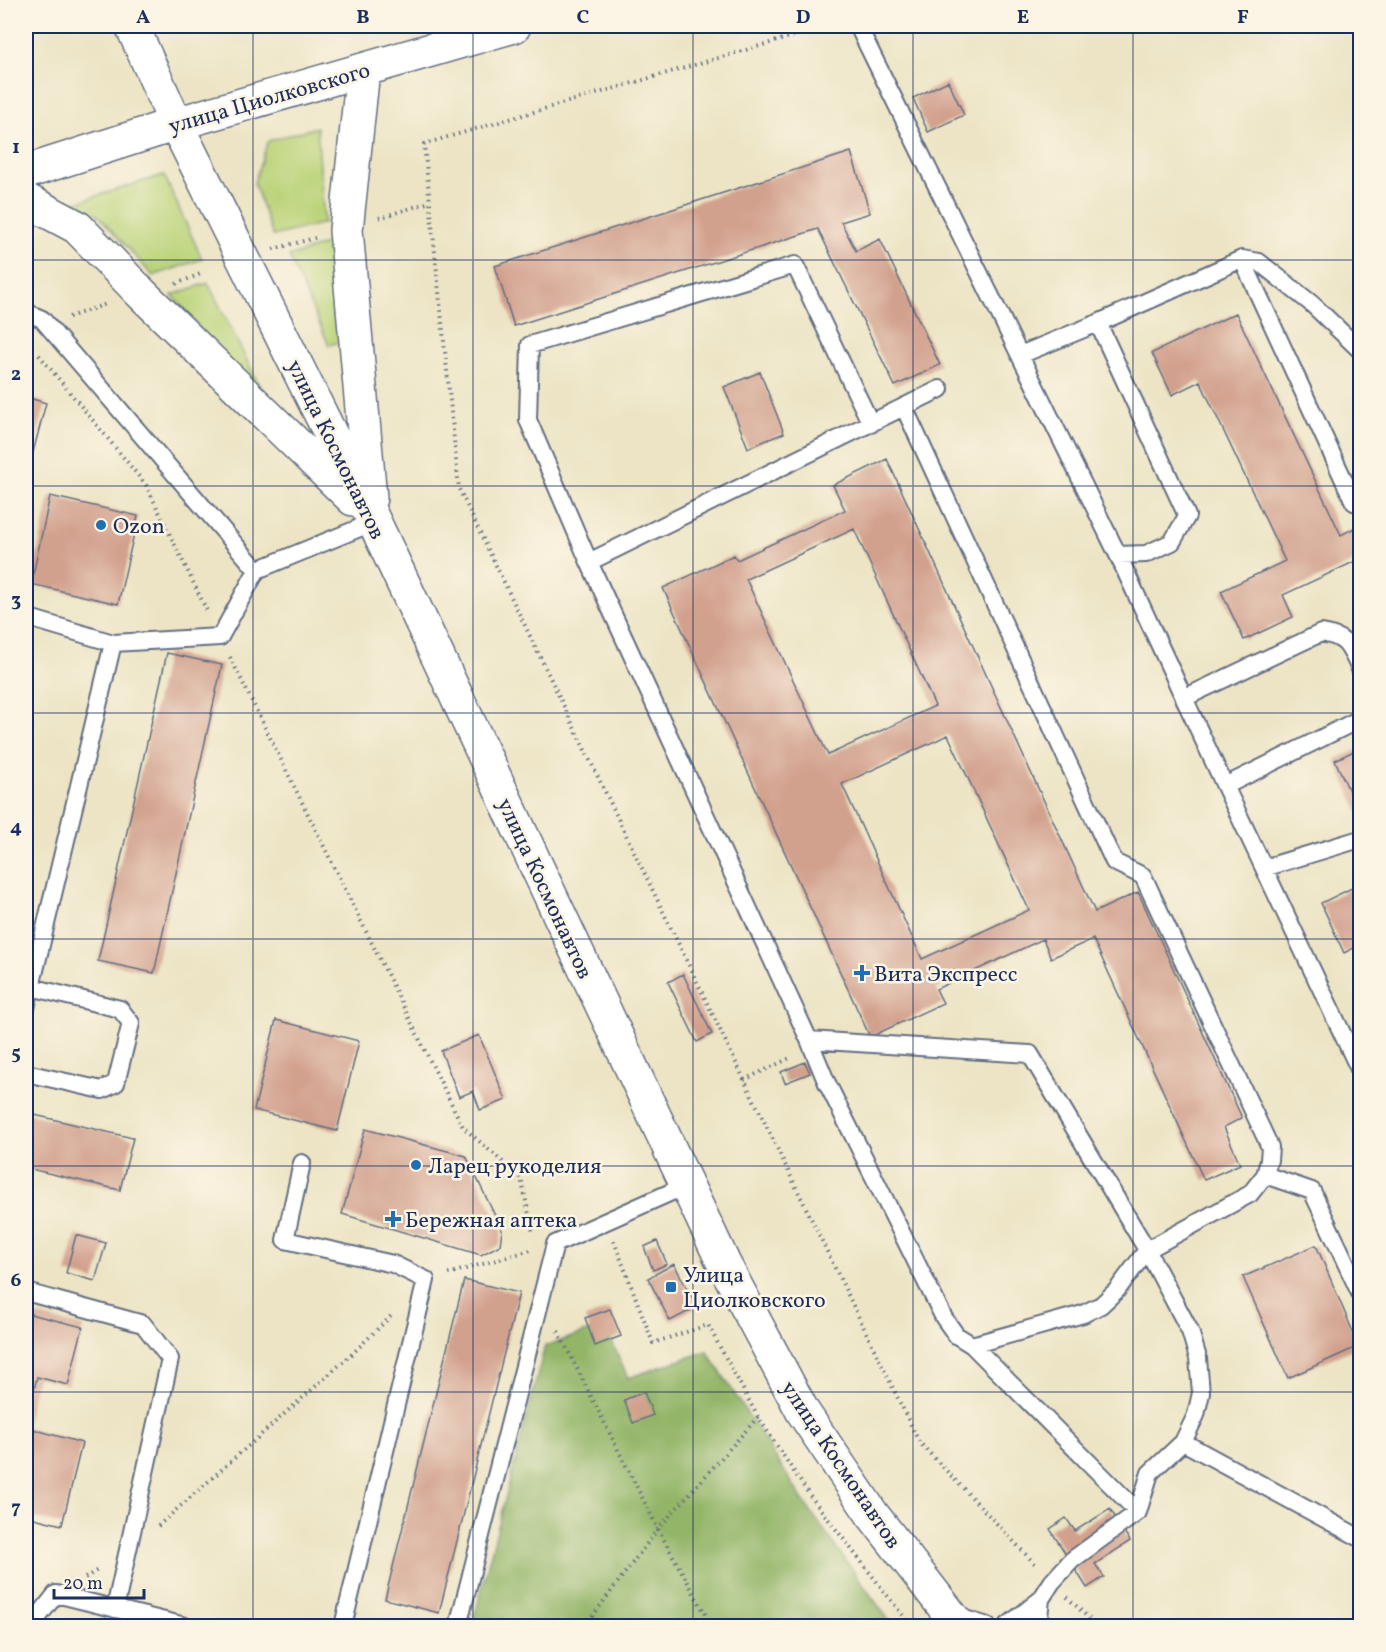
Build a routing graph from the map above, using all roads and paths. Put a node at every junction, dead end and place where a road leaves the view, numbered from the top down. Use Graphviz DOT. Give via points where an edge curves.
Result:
graph roads {
  1 [pos="132,26"];
  2 [pos="514,26"];
  3 [pos="858,26"];
  4 [pos="363,70"];
  5 [pos="176,124"];
  6 [pos="26,172"];
  7 [pos="26,200"];
  8 [pos="430,202"];
  9 [pos="377,219"];
  10 [pos="318,237"];
  11 [pos="271,250"];
  12 [pos="1242,259"];
  13 [pos="203,273"];
  14 [pos="174,284"];
  15 [pos="106,304"];
  16 [pos="26,312"];
  17 [pos="65,318"];
  18 [pos="1098,323"];
  19 [pos="33,349"];
  20 [pos="1360,350"];
  21 [pos="1020,355"];
  22 [pos="940,389"];
  23 [pos="904,407"];
  24 [pos="871,424"];
  25 [pos="1360,496"];
  26 [pos="373,520"];
  27 [pos="1118,555"];
  28 [pos="589,562"];
  29 [pos="257,570"];
  30 [pos="26,617"];
  31 [pos="220,637"];
  32 [pos="113,643"];
  33 [pos="1360,669"];
  34 [pos="1184,698"];
  35 [pos="1360,719"];
  36 [pos="1225,786"];
  37 [pos="1360,839"];
  38 [pos="1264,868"];
  39 [pos="30,987"];
  40 [pos="26,1008"];
  41 [pos="810,1043"];
  42 [pos="1360,1071"];
  43 [pos="26,1073"];
  44 [pos="744,1080"];
  45 [pos="302,1163"];
  46 [pos="1265,1174"];
  47 [pos="687,1185"];
  48 [pos="606,1221"];
  49 [pos="555,1244"];
  50 [pos="537,1249"];
  51 [pos="1147,1250"];
  52 [pos="426,1280"];
  53 [pos="26,1292"];
  54 [pos="1360,1293"];
  55 [pos="541,1298"];
  56 [pos="393,1313"];
  57 [pos="972,1345"];
  58 [pos="758,1417"];
  59 [pos="1183,1442"];
  60 [pos="1137,1512"];
  61 [pos="658,1528"];
  62 [pos="1360,1538"];
  63 [pos="128,1553"];
  64 [pos="56,1594"];
  65 [pos="1041,1599"];
  66 [pos="115,1609"];
  67 [pos="953,1620"];
  68 [pos="31,1626"];
  69 [pos="185,1626"];
  70 [pos="343,1626"];
  71 [pos="458,1626"];
  72 [pos="585,1626"];
  73 [pos="712,1626"];
  74 [pos="911,1626"];
  75 [pos="988,1626"];
  76 [pos="1007,1626"];
  77 [pos="1038,1626"];
  1 -- 5 [label="main road, улица Космонавтов"];
  2 -- 4 [label="main road, улица Циолковского"];
  3 -- 21 [label="lane"];
  4 -- 5 [label="main road, улица Циолковского"];
  4 -- 26 [label="main road" via="346,230"];
  5 -- 6 [label="main road, улица Циолковского"];
  5 -- 26 [label="main road, улица Космонавтов"];
  7 -- 26 [label="main road" via="76,227"];
  8 -- 9 [label="path"];
  10 -- 11 [label="path"];
  12 -- 18 [label="lane"];
  12 -- 20 [label="lane" via="1259,262 1312,304"];
  12 -- 25 [label="lane" via="1354,502"];
  13 -- 14 [label="path"];
  15 -- 17 [label="path"];
  16 -- 29 [label="lane" via="42,319"];
  18 -- 21 [label="lane"];
  18 -- 27 [label="lane" via="1187,516 1172,542 1146,554"];
  19 -- 31 [label="path" via="146,485"];
  21 -- 27 [label="lane"];
  22 -- 23 [label="lane"];
  23 -- 24 [label="lane"];
  23 -- 46 [label="lane" via="1114,862 1143,876 1270,1147"];
  24 -- 28 [label="lane"];
  24 -- 28 [label="lane" via="795,266 530,345 528,420"];
  26 -- 29 [label="lane"];
  26 -- 47 [label="main road, улица Космонавтов"];
  27 -- 34 [label="lane"];
  28 -- 41 [label="lane"];
  29 -- 31 [label="lane"];
  30 -- 32 [label="lane"];
  31 -- 32 [label="lane"];
  31 -- 50 [label="path" via="463,1126 521,1178"];
  32 -- 39 [label="lane"];
  33 -- 34 [label="lane" via="1346,642 1321,633"];
  34 -- 36 [label="lane"];
  35 -- 36 [label="lane"];
  36 -- 38 [label="lane"];
  37 -- 38 [label="lane"];
  38 -- 42 [label="lane"];
  39 -- 40 [label="lane"];
  39 -- 43 [label="lane" via="120,1009 131,1023 116,1083 102,1090"];
  41 -- 44 [label="path"];
  41 -- 51 [label="lane" via="1030,1054"];
  41 -- 57 [label="lane" via="944,1318 956,1335"];
  45 -- 52 [label="lane" via="285,1240 393,1264"];
  46 -- 51 [label="lane" via="1250,1194"];
  46 -- 54 [label="lane" via="1312,1191"];
  47 -- 48 [label="lane"];
  47 -- 67 [label="main road, улица Космонавтов" via="724,1264 803,1412 872,1514"];
  48 -- 49 [label="lane"];
  48 -- 58 [label="path" via="653,1343 708,1325"];
  49 -- 50 [label="path"];
  49 -- 55 [label="lane"];
  50 -- 52 [label="path"];
  51 -- 57 [label="lane" via="1101,1305 1083,1314"];
  51 -- 59 [label="lane" via="1190,1331 1198,1358 1201,1393"];
  52 -- 70 [label="lane"];
  53 -- 63 [label="lane" via="143,1324 170,1359"];
  55 -- 61 [label="path"];
  55 -- 71 [label="lane"];
  56 -- 63 [label="path"];
  57 -- 60 [label="lane"];
  58 -- 61 [label="path"];
  58 -- 74 [label="path" via="807,1493"];
  59 -- 60 [label="lane" via="1150,1473"];
  59 -- 62 [label="lane"];
  60 -- 65 [label="lane" via="1072,1560"];
  61 -- 72 [label="path"];
  61 -- 73 [label="path"];
  63 -- 64 [label="path"];
  63 -- 66 [label="lane"];
  64 -- 66 [label="lane"];
  64 -- 68 [label="lane"];
  65 -- 76 [label="lane"];
  65 -- 77 [label="lane"];
  66 -- 69 [label="lane"];
  67 -- 75 [label="lane"];
}
